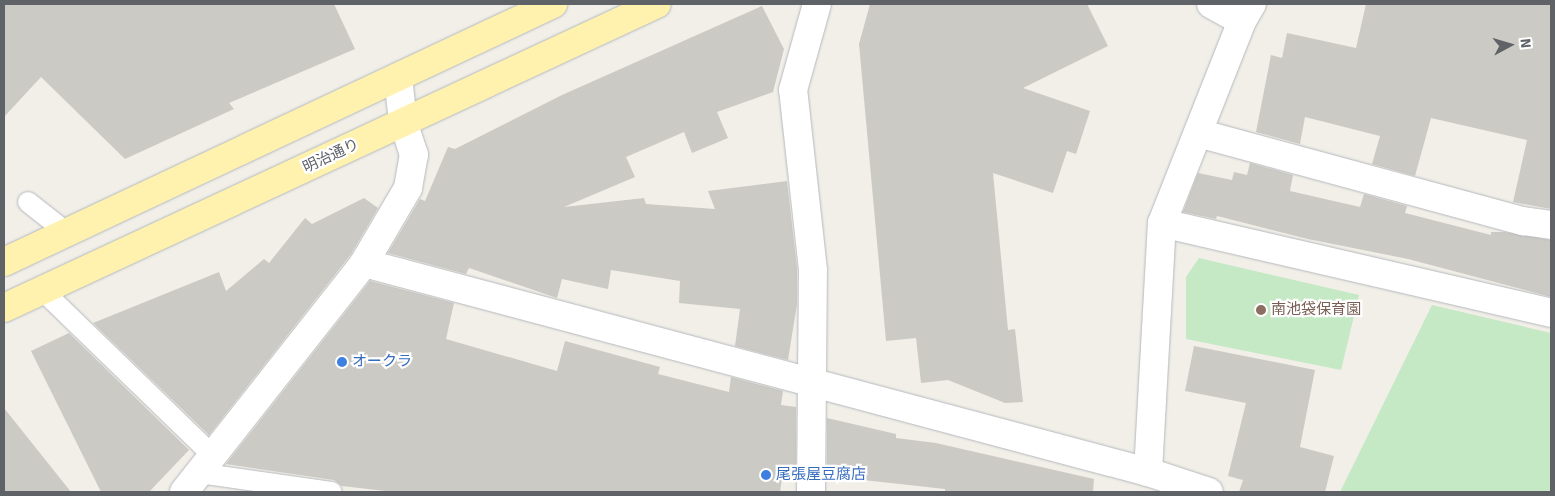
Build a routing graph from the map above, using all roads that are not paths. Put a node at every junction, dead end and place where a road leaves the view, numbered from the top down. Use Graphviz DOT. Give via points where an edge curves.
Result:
graph roads {
  1 [pos="553,4"];
  2 [pos="657,4"];
  3 [pos="817,4"];
  4 [pos="1211,4"];
  5 [pos="1247,12"];
  6 [pos="398,77"];
  7 [pos="403,122"];
  8 [pos="1198,133"];
  9 [pos="28,202"];
  10 [pos="1162,223"];
  11 [pos="1551,225"];
  12 [pos="66,232"];
  13 [pos="5,259"];
  14 [pos="364,263"];
  15 [pos="42,290"];
  16 [pos="4,308"];
  17 [pos="1551,313"];
  18 [pos="813,385"];
  19 [pos="1148,472"];
  20 [pos="200,478"];
  21 [pos="332,492"];
  22 [pos="811,492"];
  23 [pos="1209,492"];
  1 -- 6 [label="main road"];
  2 -- 7 [label="main road, 明治通り"];
  3 -- 18 [label="street" via="793,90 813,270"];
  4 -- 5 [label="street"];
  5 -- 8 [label="street"];
  6 -- 7 [label="street"];
  6 -- 12 [label="main road"];
  7 -- 14 [label="street" via="414,155 408,188"];
  7 -- 15 [label="main road, 明治通り"];
  8 -- 10 [label="street"];
  8 -- 11 [label="street" via="1523,221"];
  9 -- 12 [label="lane"];
  10 -- 17 [label="street"];
  10 -- 19 [label="street"];
  12 -- 13 [label="main road"];
  14 -- 18 [label="street"];
  14 -- 20 [label="street"];
  15 -- 16 [label="main road, 明治通り"];
  15 -- 20 [label="lane"];
  18 -- 19 [label="street"];
  18 -- 22 [label="street"];
  19 -- 23 [label="street"];
  20 -- 21 [label="lane"];
}
